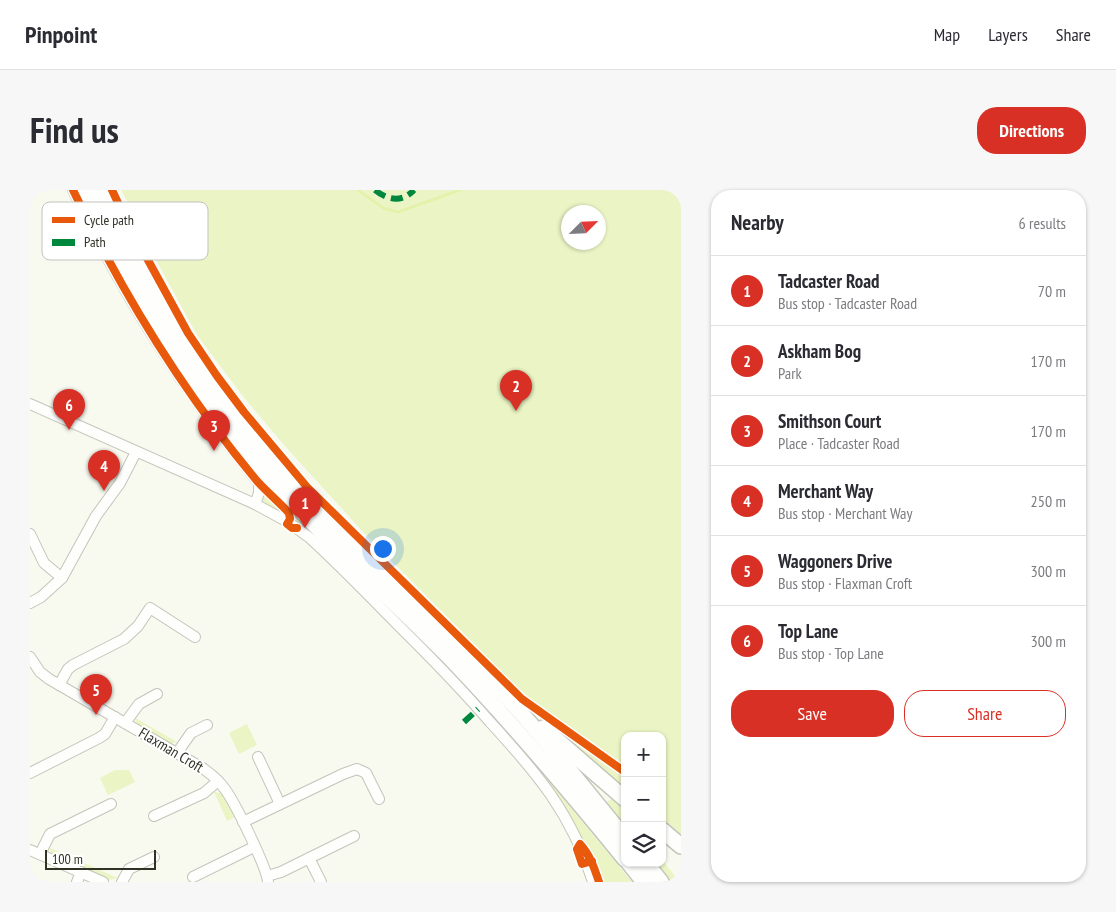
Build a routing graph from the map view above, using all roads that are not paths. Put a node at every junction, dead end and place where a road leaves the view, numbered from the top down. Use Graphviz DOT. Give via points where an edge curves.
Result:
graph roads {
  1 [pos="73,190"];
  2 [pos="85,190"];
  3 [pos="100,190"];
  4 [pos="79,202"];
  5 [pos="91,202"];
  6 [pos="106,202"];
  7 [pos="108,260"];
  8 [pos="121,260"];
  9 [pos="136,260"];
  10 [pos="30,404"];
  11 [pos="136,452"];
  12 [pos="255,504"];
  13 [pos="30,534"];
  14 [pos="62,578"];
  15 [pos="30,603"];
  16 [pos="194,637"];
  17 [pos="30,657"];
  18 [pos="59,685"];
  19 [pos="157,694"];
  20 [pos="511,702"];
  21 [pos="115,717"];
  22 [pos="125,723"];
  23 [pos="207,725"];
  24 [pos="177,753"];
  25 [pos="258,757"];
  26 [pos="30,773"];
  27 [pos="218,780"];
  28 [pos="621,796"];
  29 [pos="379,799"];
  30 [pos="111,804"];
  31 [pos="280,804"];
  32 [pos="154,816"];
  33 [pos="242,822"];
  34 [pos="621,833"];
  35 [pos="666,833"];
  36 [pos="354,836"];
  37 [pos="681,846"];
  38 [pos="254,847"];
  39 [pos="35,852"];
  40 [pos="621,854"];
  41 [pos="154,857"];
  42 [pos="310,858"];
  43 [pos="631,867"];
  44 [pos="649,867"];
  45 [pos="79,877"];
  46 [pos="193,877"];
  47 [pos="267,879"];
  48 [pos="104,882"];
  49 [pos="122,882"];
  50 [pos="321,882"];
  51 [pos="594,882"];
  52 [pos="644,882"];
  53 [pos="661,882"];
  1 -- 4 [label="street"];
  2 -- 5 [label="highway"];
  3 -- 6 [label="highway"];
  7 -- 12 [label="street" via="154,340 204,414 259,483"];
  8 -- 40 [label="highway" via="175,352 263,468 519,733"];
  9 -- 20 [label="highway" via="162,307 213,384 247,427 306,496"];
  10 -- 11 [label="street"];
  11 -- 12 [label="street"];
  11 -- 14 [label="street"];
  12 -- 51 [label="street" via="297,528 324,552 441,668 513,747 560,806 580,844"];
  13 -- 14 [label="street" via="44,563"];
  14 -- 15 [label="street"];
  16 -- 18 [label="street" via="153,604 124,639 73,665"];
  17 -- 18 [label="street, Flaxman Croft" via="40,672"];
  18 -- 21 [label="street, Flaxman Croft"];
  19 -- 22 [label="street" via="139,704"];
  20 -- 28 [label="highway"];
  20 -- 34 [label="highway"];
  21 -- 22 [label="street, Flaxman Croft"];
  21 -- 26 [label="street" via="99,738"];
  22 -- 24 [label="street, Flaxman Croft"];
  23 -- 24 [label="street" via="192,733"];
  24 -- 27 [label="street, Flaxman Croft"];
  25 -- 31 [label="street"];
  27 -- 32 [label="street" via="204,793"];
  27 -- 33 [label="street, Flaxman Croft"];
  29 -- 31 [label="street" via="366,773 357,769"];
  30 -- 39 [label="street" via="50,834"];
  31 -- 33 [label="street"];
  33 -- 38 [label="street, Flaxman Croft"];
  35 -- 37 [label="highway"];
  36 -- 42 [label="street"];
  38 -- 46 [label="street"];
  38 -- 47 [label="street, Flaxman Croft"];
  39 -- 45 [label="street"];
  41 -- 49 [label="street" via="129,870"];
  42 -- 47 [label="street"];
  42 -- 50 [label="street"];
  43 -- 52 [label="highway"];
  44 -- 53 [label="highway"];
  45 -- 48 [label="street"];
}
